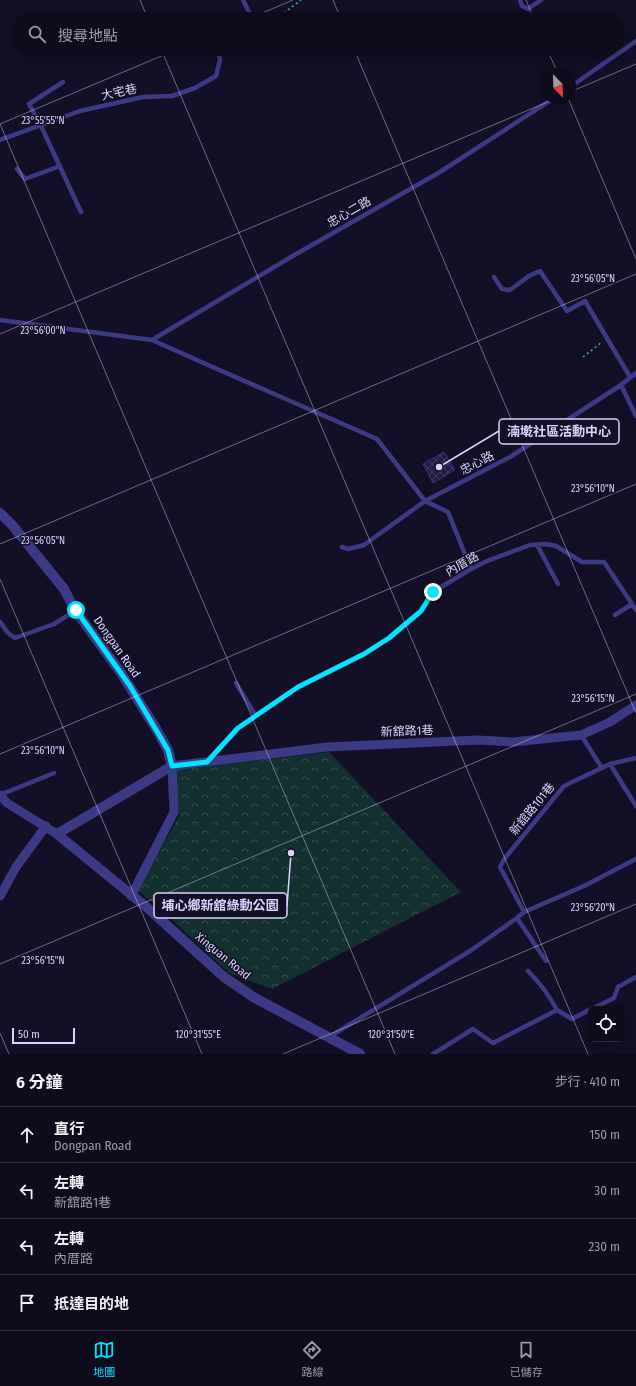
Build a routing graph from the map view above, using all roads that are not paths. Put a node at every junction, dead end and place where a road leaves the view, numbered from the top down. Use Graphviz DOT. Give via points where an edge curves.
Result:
graph roads {
  1 [pos="243,0"];
  2 [pos="520,0"];
  3 [pos="541,0"];
  4 [pos="249,12"];
  5 [pos="636,41"];
  6 [pos="624,49"];
  7 [pos="219,56"];
  8 [pos="614,56"];
  9 [pos="64,82"];
  10 [pos="576,83"];
  11 [pos="545,104"];
  12 [pos="41,126"];
  13 [pos="0,140"];
  14 [pos="60,166"];
  15 [pos="17,169"];
  16 [pos="82,212"];
  17 [pos="494,277"];
  18 [pos="0,320"];
  19 [pos="152,340"];
  20 [pos="636,373"];
  21 [pos="630,377"];
  22 [pos="621,385"];
  23 [pos="636,416"];
  24 [pos="425,501"];
  25 [pos="0,513"];
  26 [pos="537,545"];
  27 [pos="342,547"];
  28 [pos="471,569"];
  29 [pos="558,584"];
  30 [pos="632,604"];
  31 [pos="76,610"];
  32 [pos="636,610"];
  33 [pos="615,615"];
  34 [pos="0,622"];
  35 [pos="236,684"];
  36 [pos="636,706"];
  37 [pos="256,716"];
  38 [pos="582,735"];
  39 [pos="636,758"];
  40 [pos="207,762"];
  41 [pos="610,764"];
  42 [pos="172,766"];
  43 [pos="602,768"];
  44 [pos="54,772"];
  45 [pos="0,795"];
  46 [pos="636,806"];
  47 [pos="46,826"];
  48 [pos="57,834"];
  49 [pos="636,859"];
  50 [pos="0,896"];
  51 [pos="131,896"];
  52 [pos="524,912"];
  53 [pos="517,918"];
  54 [pos="546,961"];
  55 [pos="528,971"];
  56 [pos="636,977"];
  57 [pos="597,1006"];
  58 [pos="557,1010"];
  59 [pos="588,1011"];
  60 [pos="329,1037"];
  61 [pos="360,1054"];
  62 [pos="432,1054"];
  1 -- 4 [label="lane"];
  2 -- 3 [label="lane" via="522,6 528,8"];
  5 -- 6 [label="lane"];
  7 -- 12 [label="lane, 大宅巷" via="216,76 195,88 172,96 143,97 80,111"];
  8 -- 10 [label="lane"];
  9 -- 12 [label="lane" via="29,104"];
  11 -- 19 [label="lane, 忠心二路" via="440,172"];
  12 -- 13 [label="lane, 大宅巷"];
  12 -- 14 [label="lane"];
  14 -- 15 [label="lane" via="25,179"];
  14 -- 16 [label="lane"];
  17 -- 21 [label="lane" via="502,289 510,290 540,271 567,311 585,301"];
  18 -- 19 [label="lane"];
  19 -- 24 [label="lane" via="377,438"];
  20 -- 21 [label="lane, 忠心路"];
  21 -- 22 [label="lane, 忠心路"];
  22 -- 23 [label="lane"];
  22 -- 24 [label="lane, 忠心路" via="510,457"];
  24 -- 27 [label="lane, 忠心路" via="364,545 348,549"];
  24 -- 28 [label="lane" via="448,512"];
  25 -- 31 [label="street, Dongpan Road" via="64,588"];
  26 -- 28 [label="lane, 內厝路" via="513,551"];
  26 -- 29 [label="lane"];
  26 -- 30 [label="lane, 內厝路" via="556,546 582,562 604,562"];
  28 -- 37 [label="lane, 內厝路" via="433,592 421,611 389,638 364,654 298,687"];
  30 -- 32 [label="lane, 內厝路"];
  30 -- 33 [label="lane"];
  31 -- 34 [label="lane" via="54,624 16,638 8,633"];
  31 -- 42 [label="street, Dongpan Road" via="130,686 168,750"];
  35 -- 37 [label="lane"];
  36 -- 38 [label="street, 新舘路1巷"];
  37 -- 40 [label="lane, 內厝路" via="238,728"];
  38 -- 40 [label="street, 新舘路1巷" via="513,742 477,740 327,746"];
  38 -- 43 [label="lane"];
  39 -- 41 [label="lane, 新舘路101巷"];
  40 -- 42 [label="street, 新舘路1巷"];
  41 -- 43 [label="lane, 新舘路101巷"];
  41 -- 46 [label="lane"];
  42 -- 48 [label="street"];
  42 -- 51 [label="street" via="174,812"];
  43 -- 52 [label="lane, 新舘路101巷" via="564,786 505,858 500,868"];
  44 -- 45 [label="lane"];
  45 -- 47 [label="street, Xinguan Road" via="7,803"];
  47 -- 48 [label="street, Xinguan Road"];
  47 -- 50 [label="street" via="16,867"];
  48 -- 51 [label="street, Xinguan Road"];
  49 -- 52 [label="lane" via="584,886"];
  51 -- 60 [label="street, Xinguan Road" via="224,977 255,998"];
  52 -- 53 [label="lane"];
  53 -- 54 [label="lane"];
  53 -- 60 [label="lane" via="470,951"];
  55 -- 58 [label="lane" via="539,982"];
  56 -- 57 [label="lane" via="618,987 614,998"];
  58 -- 59 [label="lane" via="572,1019"];
  58 -- 62 [label="lane" via="493,1043 474,1029"];
  60 -- 61 [label="street, Xinguan Road"];
}
